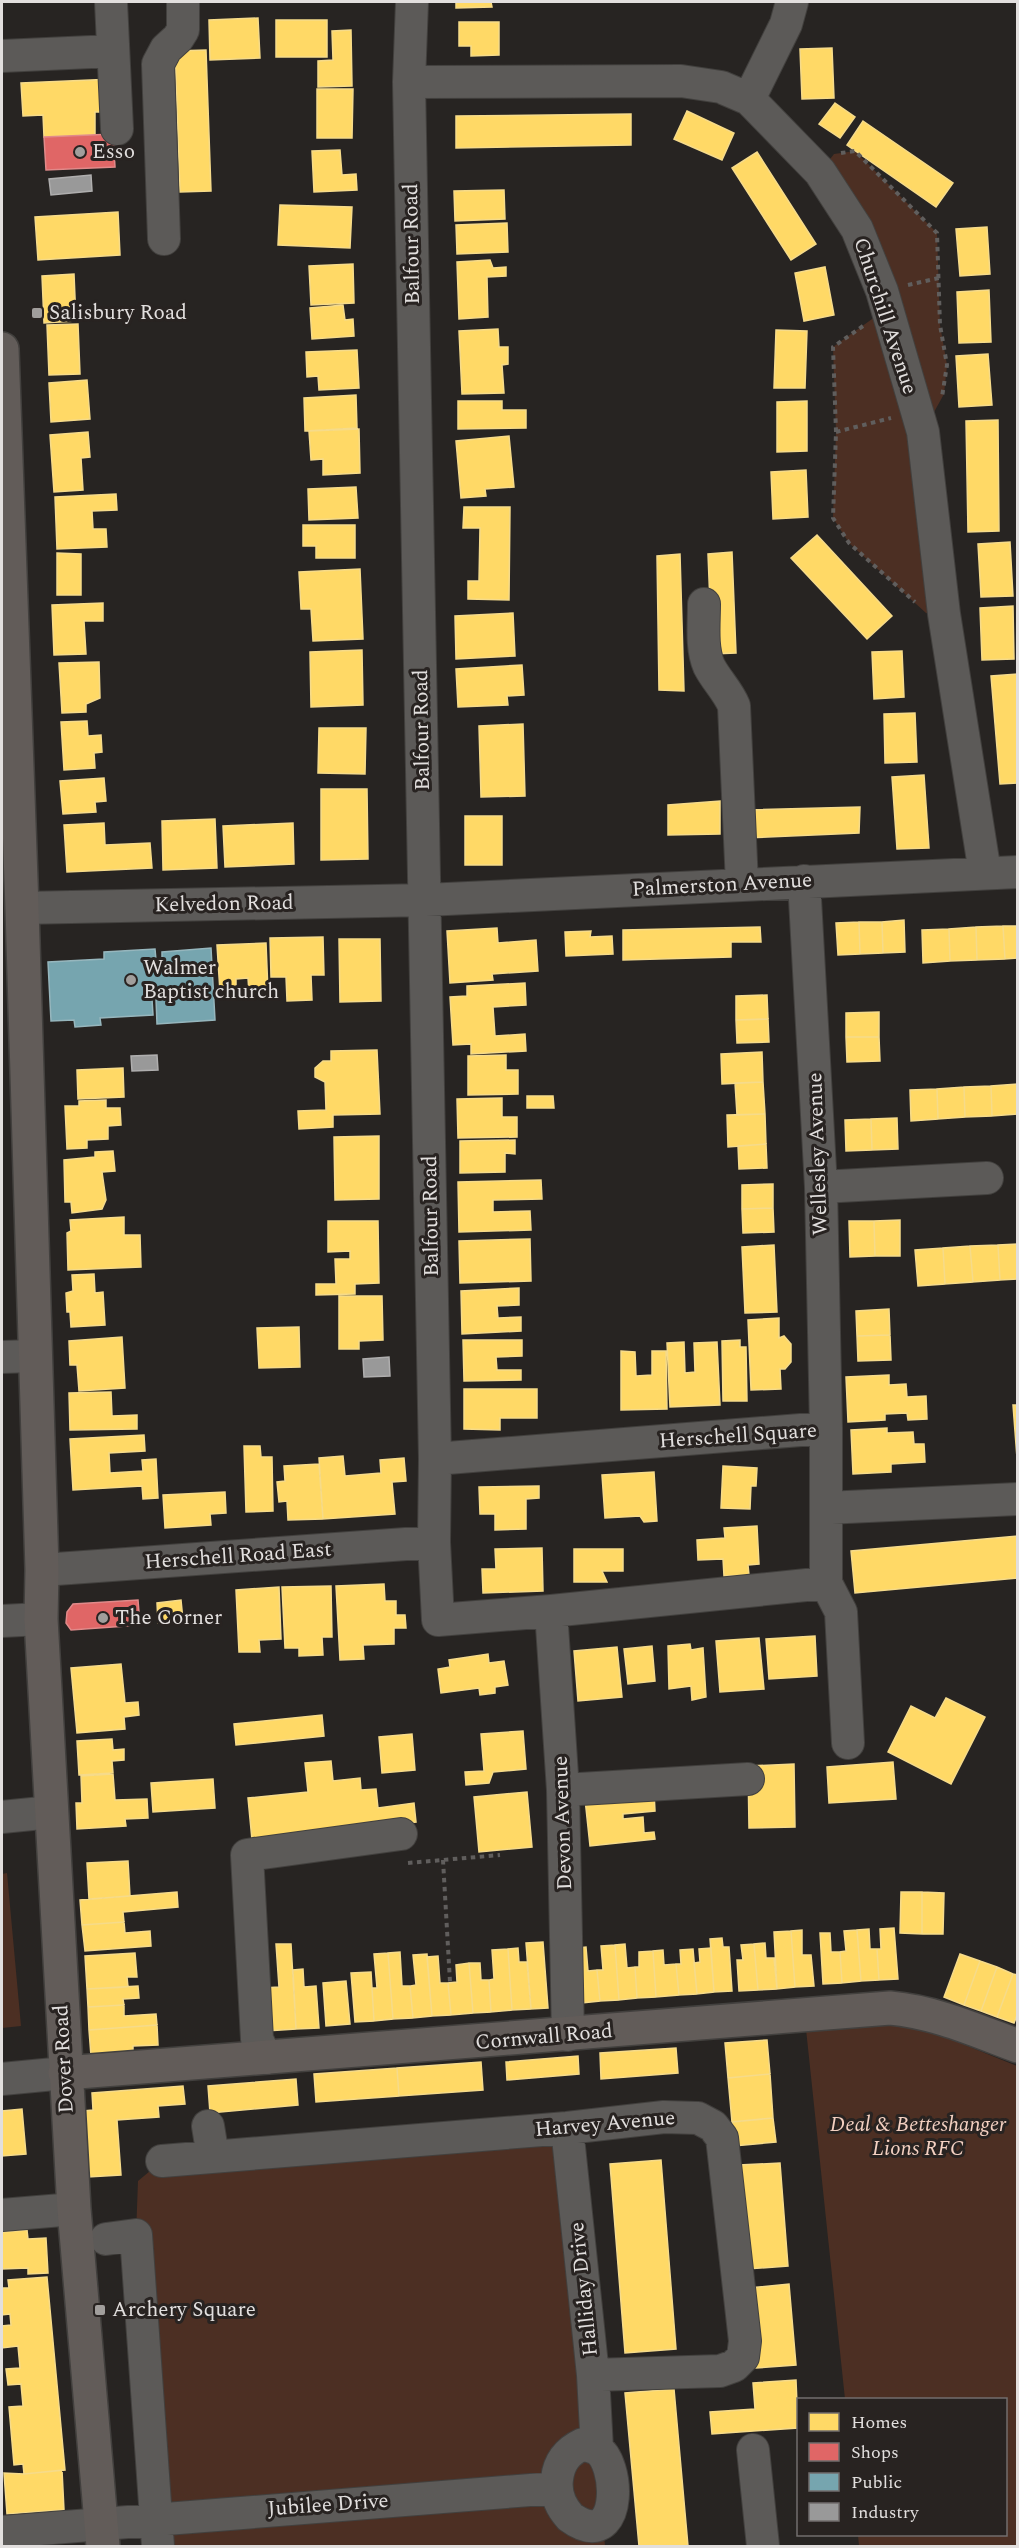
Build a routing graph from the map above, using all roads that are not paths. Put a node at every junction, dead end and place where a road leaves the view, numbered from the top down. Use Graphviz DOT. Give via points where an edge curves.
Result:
graph roads {
  1 [pos="111,2"];
  2 [pos="183,2"];
  3 [pos="412,2"];
  4 [pos="792,2"];
  5 [pos="113,51"];
  6 [pos="2,56"];
  7 [pos="409,82"];
  8 [pos="749,99"];
  9 [pos="117,129"];
  10 [pos="164,239"];
  11 [pos="2,349"];
  12 [pos="704,604"];
  13 [pos="1017,872"];
  14 [pos="985,873"];
  15 [pos="804,881"];
  16 [pos="741,884"];
  17 [pos="426,900"];
  18 [pos="22,908"];
  19 [pos="987,1178"];
  20 [pos="820,1187"];
  21 [pos="34,1356"];
  22 [pos="2,1357"];
  23 [pos="826,1428"];
  24 [pos="435,1459"];
  25 [pos="1017,1499"];
  26 [pos="826,1508"];
  27 [pos="434,1542"];
  28 [pos="42,1570"];
  29 [pos="826,1583"];
  30 [pos="551,1611"];
  31 [pos="41,1619"];
  32 [pos="2,1621"];
  33 [pos="848,1743"];
  34 [pos="748,1779"];
  35 [pos="563,1790"];
  36 [pos="52,1812"];
  37 [pos="2,1817"];
  38 [pos="400,1849"];
  39 [pos="568,2035"];
  40 [pos="1017,2046"];
  41 [pos="266,2058"];
  42 [pos="65,2073"];
  43 [pos="2,2079"];
  44 [pos="208,2126"];
  45 [pos="567,2128"];
  46 [pos="213,2157"];
  47 [pos="162,2161"];
  48 [pos="74,2209"];
  49 [pos="2,2215"];
  50 [pos="106,2239"];
  51 [pos="593,2376"];
  52 [pos="597,2449"];
  53 [pos="753,2450"];
  54 [pos="556,2488"];
  55 [pos="2,2532"];
  56 [pos="157,2532"];
  57 [pos="102,2535"];
  58 [pos="603,2535"];
  59 [pos="763,2547"];
  1 -- 5 [label="street"];
  2 -- 10 [label="street" via="183,30 166,48 158,64"];
  3 -- 7 [label="street, Balfour Road"];
  4 -- 8 [label="street" via="786,24"];
  5 -- 6 [label="street"];
  5 -- 9 [label="street"];
  7 -- 8 [label="street, Churchill Avenue" via="681,81 721,87"];
  7 -- 17 [label="street, Balfour Road"];
  8 -- 14 [label="street, Churchill Avenue" via="820,172 857,229 882,291 920,422 944,614"];
  11 -- 18 [label="main road, Dover Road"];
  12 -- 16 [label="street" via="705,653 734,706"];
  13 -- 14 [label="street, Palmerston Avenue"];
  14 -- 15 [label="street, Palmerston Avenue"];
  15 -- 16 [label="street, Palmerston Avenue"];
  15 -- 20 [label="street, Wellesley Avenue"];
  16 -- 17 [label="street, Palmerston Avenue"];
  17 -- 18 [label="street, Kelvedon Road"];
  17 -- 24 [label="street, Balfour Road"];
  18 -- 21 [label="main road, Dover Road"];
  19 -- 20 [label="street"];
  20 -- 23 [label="street, Wellesley Avenue"];
  21 -- 22 [label="street"];
  21 -- 28 [label="main road, Dover Road"];
  23 -- 24 [label="street, Herschell Square"];
  23 -- 26 [label="street, Herschell Square"];
  24 -- 27 [label="street"];
  25 -- 26 [label="street"];
  26 -- 29 [label="street, Herschell Square"];
  27 -- 28 [label="street, Herschell Road East"];
  27 -- 30 [label="street" via="438,1620"];
  28 -- 31 [label="main road, Dover Road"];
  29 -- 30 [label="street"];
  29 -- 33 [label="street" via="841,1612"];
  30 -- 35 [label="street, Devon Avenue"];
  31 -- 32 [label="street"];
  31 -- 36 [label="main road, Dover Road"];
  34 -- 35 [label="street"];
  35 -- 39 [label="street, Devon Avenue"];
  36 -- 37 [label="street"];
  36 -- 42 [label="main road, Dover Road"];
  38 -- 41 [label="street" via="247,1855 257,2039"];
  39 -- 40 [label="main road, Cornwall Road" via="890,2008 948,2019"];
  39 -- 41 [label="main road, Cornwall Road"];
  41 -- 42 [label="main road, Cornwall Road"];
  42 -- 43 [label="street"];
  42 -- 48 [label="main road, Dover Road"];
  44 -- 46 [label="street"];
  45 -- 46 [label="street, Harvey Avenue"];
  45 -- 51 [label="street, Halliday Drive"];
  45 -- 51 [label="street, Harvey Avenue" via="682,2116 699,2118 713,2126 722,2138 725,2153 744,2329 743,2357 734,2366 720,2371"];
  46 -- 47 [label="street, Harvey Avenue"];
  48 -- 49 [label="street"];
  48 -- 57 [label="main road, Dover Road"];
  50 -- 56 [label="street" via="136,2235"];
  51 -- 52 [label="street, Halliday Drive"];
  52 -- 54 [label="street" via="583,2444 569,2451 558,2471"];
  52 -- 58 [label="street, Halliday Drive" via="610,2470 613,2489"];
  53 -- 59 [label="street"];
  54 -- 56 [label="street, Jubilee Drive"];
  54 -- 58 [label="street, Halliday Drive" via="562,2508 573,2520"];
  55 -- 57 [label="street, Jubilee Drive"];
  56 -- 57 [label="street, Jubilee Drive"];
}
